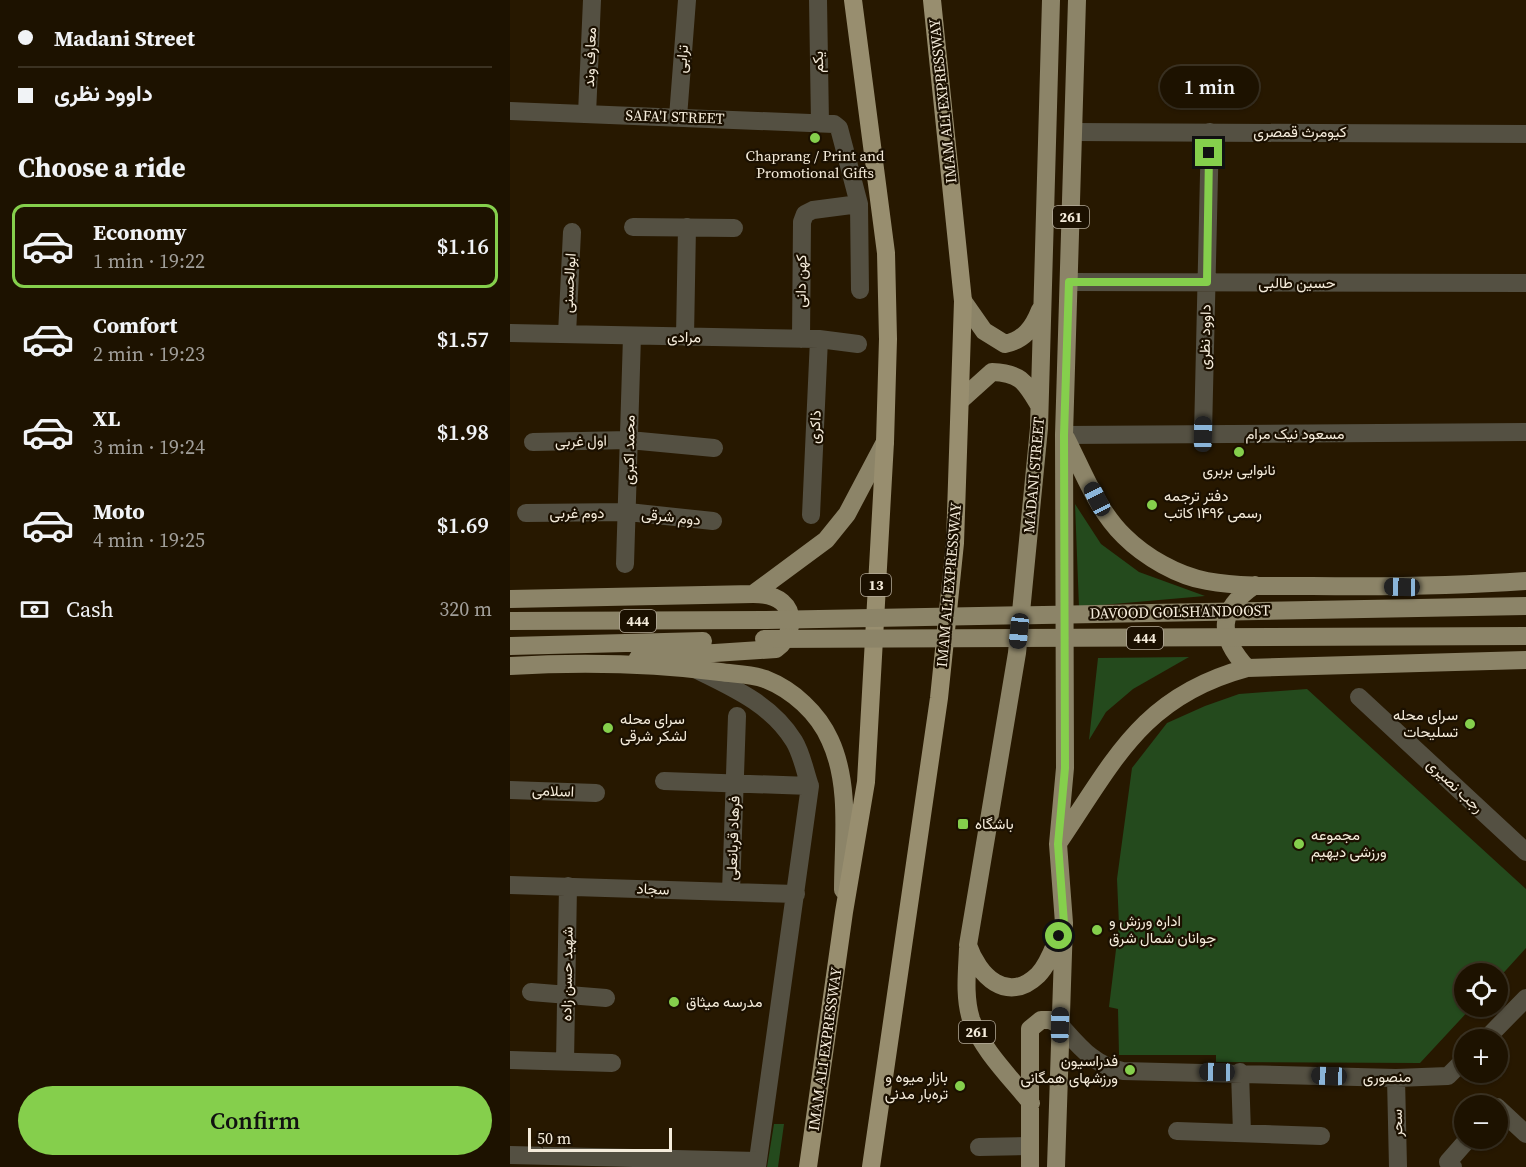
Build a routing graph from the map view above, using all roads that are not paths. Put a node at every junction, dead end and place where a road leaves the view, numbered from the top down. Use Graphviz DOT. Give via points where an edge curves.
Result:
graph roads {
  1 [pos="592,0"];
  2 [pos="687,0"];
  3 [pos="818,0"];
  4 [pos="853,0"];
  5 [pos="932,0"];
  6 [pos="1051,0"];
  7 [pos="1077,0"];
  8 [pos="510,111"];
  9 [pos="588,114"];
  10 [pos="678,117"];
  11 [pos="820,123"];
  12 [pos="1073,132"];
  13 [pos="1210,132"];
  14 [pos="1526,134"];
  15 [pos="859,204"];
  16 [pos="633,227"];
  17 [pos="687,227"];
  18 [pos="734,228"];
  19 [pos="572,232"];
  20 [pos="1069,282"];
  21 [pos="1207,282"];
  22 [pos="1526,284"];
  23 [pos="860,290"];
  24 [pos="963,301"];
  25 [pos="1042,303"];
  26 [pos="510,333"];
  27 [pos="567,334"];
  28 [pos="632,336"];
  29 [pos="685,337"];
  30 [pos="810,339"];
  31 [pos="858,344"];
  32 [pos="962,399"];
  33 [pos="1039,406"];
  34 [pos="1526,432"];
  35 [pos="1203,434"];
  36 [pos="1064,435"];
  37 [pos="629,440"];
  38 [pos="533,442"];
  39 [pos="885,442"];
  40 [pos="714,448"];
  41 [pos="628,512"];
  42 [pos="525,513"];
  43 [pos="811,515"];
  44 [pos="713,521"];
  45 [pos="625,564"];
  46 [pos="1526,581"];
  47 [pos="1255,585"];
  48 [pos="753,594"];
  49 [pos="510,599"];
  50 [pos="1526,606"];
  51 [pos="510,621"];
  52 [pos="1526,636"];
  53 [pos="510,646"];
  54 [pos="1526,660"];
  55 [pos="594,662"];
  56 [pos="510,666"];
  57 [pos="1247,668"];
  58 [pos="696,669"];
  59 [pos="1359,697"];
  60 [pos="737,716"];
  61 [pos="664,781"];
  62 [pos="735,783"];
  63 [pos="810,786"];
  64 [pos="510,790"];
  65 [pos="596,793"];
  66 [pos="1058,844"];
  67 [pos="1525,850"];
  68 [pos="510,885"];
  69 [pos="568,886"];
  70 [pos="731,892"];
  71 [pos="796,894"];
  72 [pos="844,912"];
  73 [pos="1064,923"];
  74 [pos="968,945"];
  75 [pos="531,992"];
  76 [pos="567,995"];
  77 [pos="606,998"];
  78 [pos="1526,998"];
  79 [pos="1060,1025"];
  80 [pos="1496,1029"];
  81 [pos="510,1060"];
  82 [pos="566,1062"];
  83 [pos="612,1063"];
  84 [pos="1454,1070"];
  85 [pos="1240,1072"];
  86 [pos="1396,1078"];
  87 [pos="1031,1103"];
  88 [pos="1508,1117"];
  89 [pos="1177,1131"];
  90 [pos="1242,1133"];
  91 [pos="1526,1134"];
  92 [pos="1322,1136"];
  93 [pos="1030,1146"];
  94 [pos="980,1147"];
  95 [pos="1459,1149"];
  96 [pos="510,1155"];
  97 [pos="634,1163"];
  98 [pos="757,1164"];
  99 [pos="808,1167"];
  100 [pos="871,1167"];
  101 [pos="1030,1167"];
  102 [pos="1056,1167"];
  103 [pos="1398,1167"];
  104 [pos="1453,1167"];
  1 -- 9 [label="street, معارف وند"];
  2 -- 10 [label="street, ترابی"];
  3 -- 11 [label="street, یکم"];
  4 -- 39 [label="highway, IMAM ALI EXPRESSWAY / 13" via="886,253"];
  5 -- 24 [label="highway, IMAM ALI EXPRESSWAY"];
  6 -- 25 [label="main road, MADANI STREET / 261"];
  7 -- 12 [label="main road, MADANI STREET / 261"];
  8 -- 9 [label="street, SAFA'I STREET"];
  9 -- 10 [label="street, SAFA'I STREET"];
  10 -- 11 [label="street, SAFA'I STREET"];
  11 -- 15 [label="street, SAFA'I STREET" via="839,128"];
  12 -- 13 [label="street, کیومرث قمصری"];
  12 -- 20 [label="main road, MADANI STREET / 261"];
  13 -- 14 [label="street, کیومرث قمصری"];
  13 -- 21 [label="street, داوود نظری"];
  15 -- 23 [label="street"];
  15 -- 30 [label="street, کهن دانی" via="813,210 805,214 802,222"];
  16 -- 17 [label="street"];
  17 -- 18 [label="street"];
  17 -- 29 [label="street"];
  19 -- 27 [label="street, ابوالحسنی"];
  20 -- 21 [label="street, حسین طالبی"];
  20 -- 36 [label="main road, MADANI STREET / 261"];
  21 -- 22 [label="street, حسین طالبی"];
  21 -- 35 [label="street, داوود نظری"];
  24 -- 25 [label="main road" via="984,331 1005,344 1018,341 1034,326"];
  24 -- 32 [label="highway, IMAM ALI EXPRESSWAY"];
  25 -- 33 [label="main road, MADANI STREET / 261"];
  26 -- 27 [label="street, مرادی"];
  27 -- 28 [label="street, مرادی"];
  28 -- 29 [label="street, مرادی"];
  28 -- 37 [label="street, محمد اکبری"];
  29 -- 30 [label="street, مرادی"];
  30 -- 31 [label="street, مرادی"];
  30 -- 43 [label="street, ذاکری"];
  32 -- 33 [label="main road" via="992,372 1010,372 1025,382"];
  32 -- 100 [label="highway, IMAM ALI EXPRESSWAY" via="955,543 939,698"];
  33 -- 74 [label="main road, MADANI STREET / 261" via="1017,653"];
  34 -- 35 [label="street, مسعود نیک مرام"];
  35 -- 36 [label="street, مسعود نیک مرام"];
  36 -- 47 [label="main road" via="1103,510 1123,536 1176,571 1206,581"];
  36 -- 66 [label="main road, MADANI STREET / 261" via="1065,768"];
  37 -- 38 [label="street, اول غربی"];
  37 -- 40 [label="street, اول غربی"];
  37 -- 41 [label="street, محمد اکبری"];
  39 -- 48 [label="main road" via="847,514 826,540"];
  39 -- 72 [label="highway, IMAM ALI EXPRESSWAY / 13" via="866,782"];
  41 -- 42 [label="street, دوم غربی"];
  41 -- 44 [label="street, دوم شرقی"];
  41 -- 45 [label="street, محمد اکبری"];
  46 -- 47 [label="main road" via="1424,588"];
  47 -- 57 [label="main road" via="1237,598 1227,618 1233,652"];
  48 -- 49 [label="main road"];
  48 -- 55 [label="main road" via="775,598 786,608 789,634 776,649"];
  50 -- 51 [label="main road, DAVOOD GOLSHANDOOST / 444, bridge"];
  52 -- 53 [label="main road, DAVOOD GOLSHANDOOST / 444, bridge" via="764,639"];
  54 -- 57 [label="main road"];
  55 -- 56 [label="main road"];
  55 -- 58 [label="main road"];
  57 -- 66 [label="main road" via="1192,687 1150,718 1108,767"];
  58 -- 63 [label="street" via="774,715 795,743"];
  58 -- 72 [label="main road" via="763,678 801,701 821,724 837,760 842,787"];
  59 -- 67 [label="street, رجب نصیری"];
  60 -- 62 [label="street, فرهاد قربانعلی"];
  61 -- 62 [label="street, فرهاد قربانعلی"];
  62 -- 63 [label="street, فرهاد قربانعلی"];
  62 -- 70 [label="street, فرهاد قربانعلی"];
  63 -- 71 [label="street"];
  64 -- 65 [label="street, اسلامی"];
  66 -- 73 [label="main road, MADANI STREET / 261"];
  68 -- 69 [label="street, سجاد"];
  69 -- 70 [label="street, سجاد"];
  69 -- 76 [label="street, شهید حسن زاده"];
  70 -- 71 [label="street, سجاد"];
  71 -- 98 [label="street"];
  72 -- 99 [label="highway, IMAM ALI EXPRESSWAY / 13"];
  73 -- 74 [label="main road, MADANI STREET" via="1045,967 1038,976 1018,986 992,982 974,963"];
  73 -- 79 [label="main road, MADANI STREET / 261"];
  74 -- 87 [label="main road, MADANI STREET / 261" via="966,993 971,1018 979,1035"];
  75 -- 76 [label="street"];
  76 -- 77 [label="street"];
  76 -- 82 [label="street, شهید حسن زاده"];
  78 -- 80 [label="street"];
  79 -- 85 [label="street, منصوری" via="1093,1060 1107,1068"];
  79 -- 87 [label="main road" via="1041,1020 1030,1029"];
  79 -- 102 [label="main road, MADANI STREET / 261"];
  81 -- 82 [label="street"];
  82 -- 83 [label="street"];
  84 -- 86 [label="street, منصوری" via="1448,1076"];
  85 -- 86 [label="street, منصوری"];
  85 -- 90 [label="street"];
  86 -- 103 [label="street, سحر"];
  87 -- 93 [label="main road"];
  88 -- 91 [label="street"];
  89 -- 90 [label="street"];
  90 -- 92 [label="street"];
  93 -- 94 [label="street"];
  93 -- 101 [label="main road"];
  95 -- 104 [label="street" via="1448,1162"];
  96 -- 97 [label="street"];
  97 -- 98 [label="street"];
}
